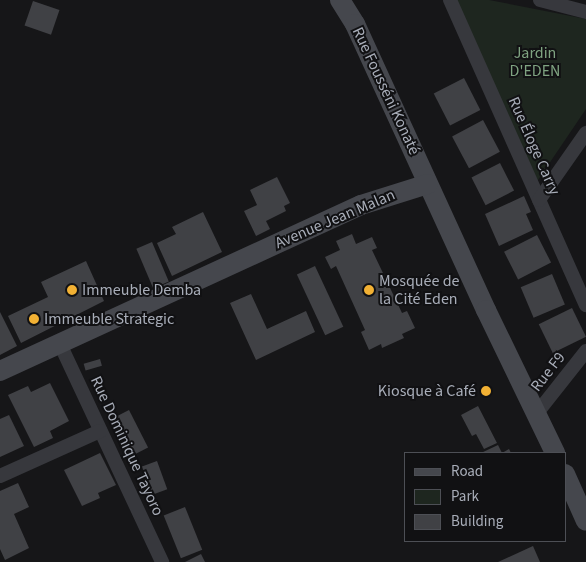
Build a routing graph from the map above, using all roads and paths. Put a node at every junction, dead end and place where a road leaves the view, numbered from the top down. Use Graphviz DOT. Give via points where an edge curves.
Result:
graph roads {
  1 [pos="340,0"];
  2 [pos="450,0"];
  3 [pos="540,0"];
  4 [pos="586,12"];
  5 [pos="586,133"];
  6 [pos="428,184"];
  7 [pos="539,200"];
  8 [pos="586,305"];
  9 [pos="60,344"];
  10 [pos="586,351"];
  11 [pos="0,371"];
  12 [pos="537,413"];
  13 [pos="100,431"];
  14 [pos="555,452"];
  15 [pos="0,476"];
  16 [pos="566,476"];
  17 [pos="586,521"];
  18 [pos="158,560"];
  1 -- 6 [label="main road, Rue Fousséni Konaté" via="355,24"];
  2 -- 7 [label="street, Rue Éloge Carry"];
  3 -- 4 [label="street"];
  5 -- 7 [label="street"];
  6 -- 9 [label="main road, Avenue Jean Malan" via="361,205"];
  6 -- 12 [label="main road"];
  7 -- 8 [label="street, Rue Éloge Carry"];
  9 -- 11 [label="main road, Avenue Jean Malan"];
  9 -- 13 [label="street, Rue Dominique Tayoro"];
  10 -- 12 [label="street, Rue F9"];
  12 -- 14 [label="main road"];
  13 -- 15 [label="street"];
  13 -- 18 [label="street, Rue Dominique Tayoro"];
  16 -- 17 [label="main road"];
}
